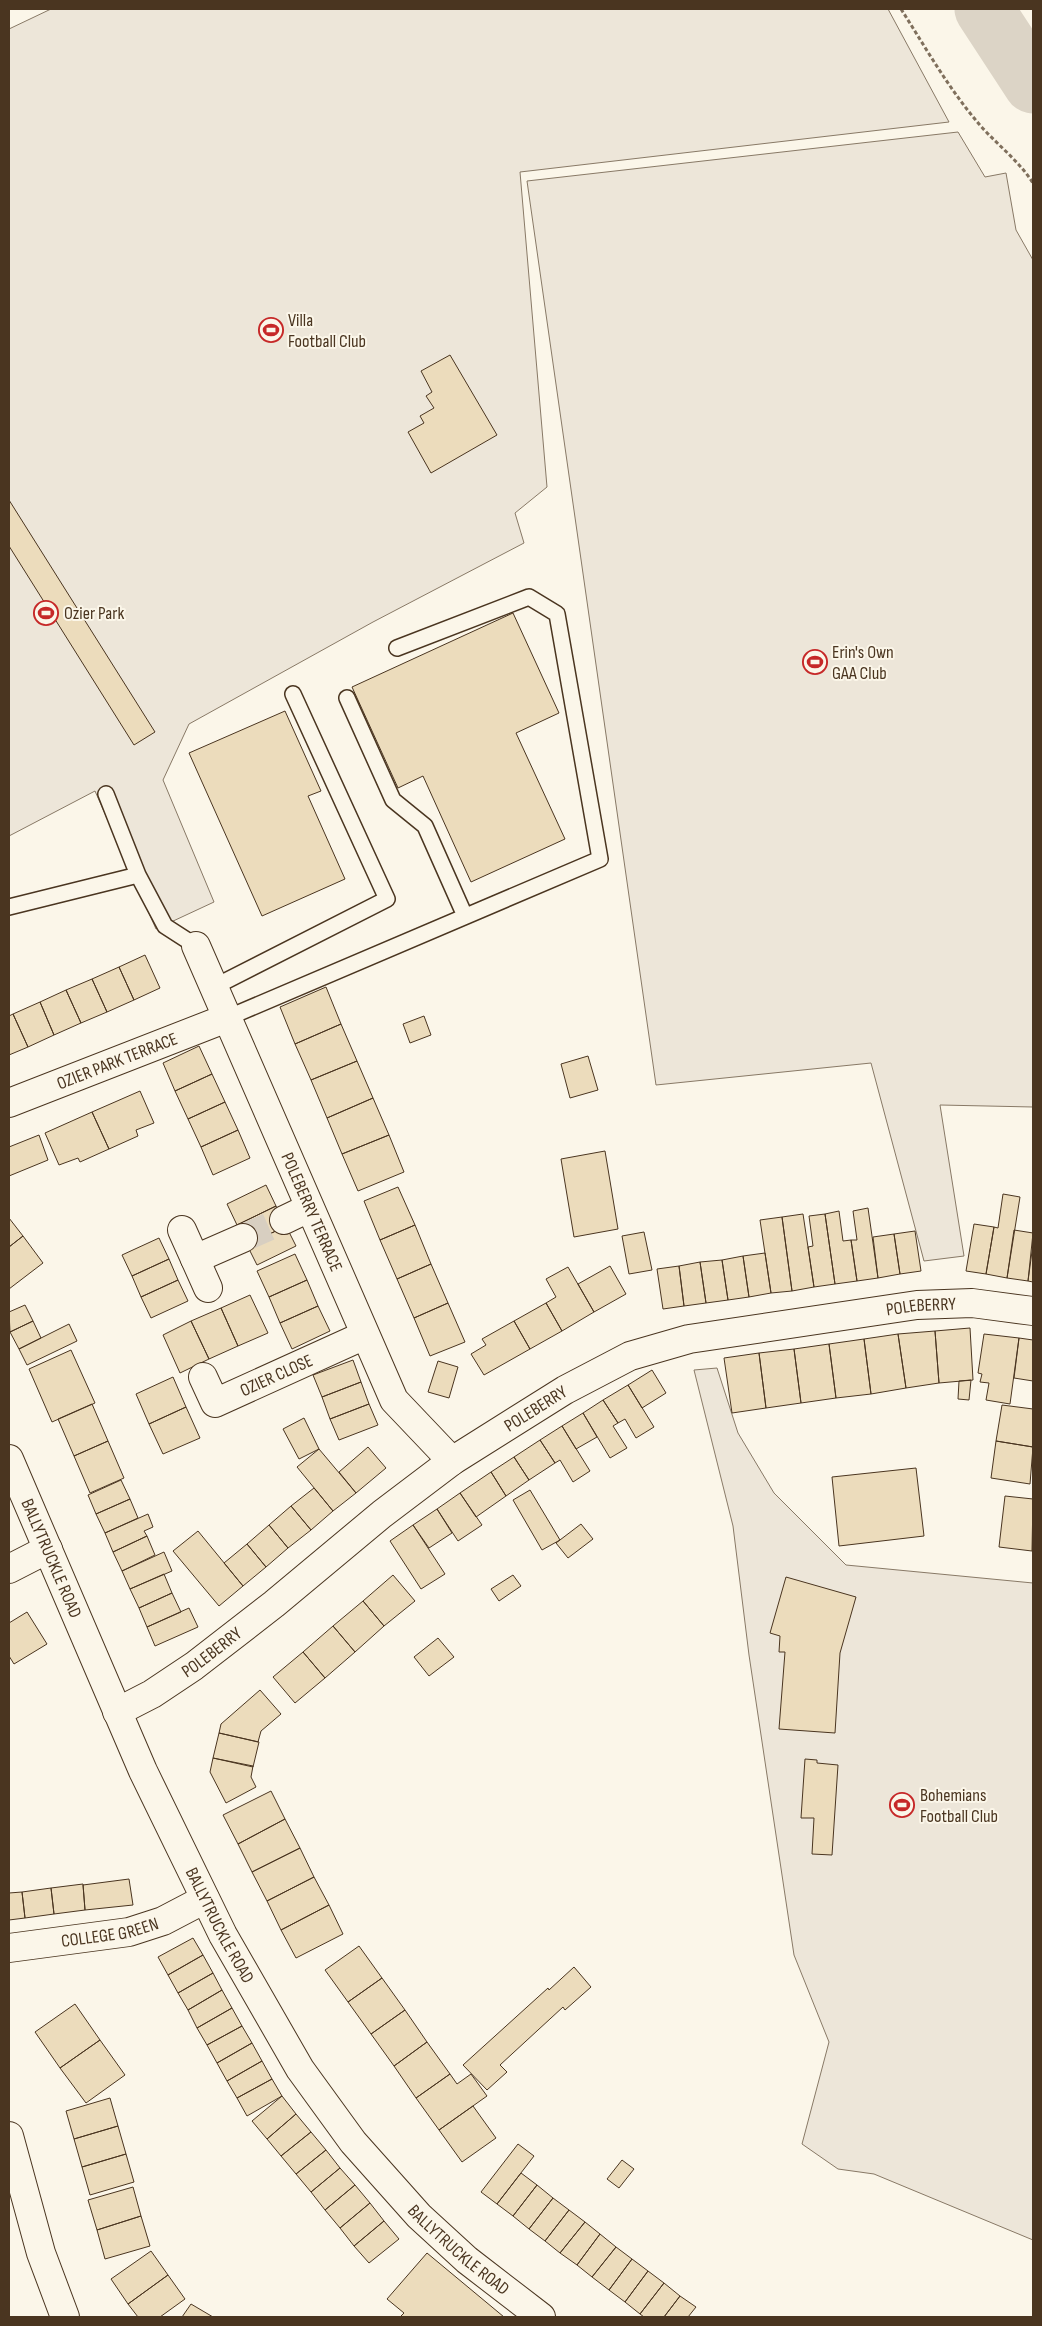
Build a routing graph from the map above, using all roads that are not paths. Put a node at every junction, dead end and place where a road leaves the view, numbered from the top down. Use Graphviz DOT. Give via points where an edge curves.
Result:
graph roads {
  1 [pos="397,648"];
  2 [pos="293,694"];
  3 [pos="347,698"];
  4 [pos="106,794"];
  5 [pos="138,875"];
  6 [pos="9,908"];
  7 [pos="465,916"];
  8 [pos="196,946"];
  9 [pos="214,987"];
  10 [pos="226,1018"];
  11 [pos="9,1103"];
  12 [pos="310,1208"];
  13 [pos="284,1220"];
  14 [pos="182,1230"];
  15 [pos="243,1238"];
  16 [pos="195,1259"];
  17 [pos="208,1288"];
  18 [pos="1033,1311"];
  19 [pos="365,1335"];
  20 [pos="203,1377"];
  21 [pos="9,1459"];
  22 [pos="452,1461"];
  23 [pos="48,1549"];
  24 [pos="9,1569"];
  25 [pos="117,1712"];
  26 [pos="205,1899"];
  27 [pos="9,1948"];
  28 [pos="9,2136"];
  29 [pos="65,2317"];
  30 [pos="541,2317"];
  1 -- 7 [label="lane" via="529,597 557,614 600,859"];
  2 -- 9 [label="lane" via="387,899"];
  3 -- 7 [label="lane" via="393,800 425,826"];
  4 -- 5 [label="lane"];
  5 -- 6 [label="lane"];
  5 -- 8 [label="lane" via="165,926"];
  7 -- 10 [label="lane"];
  8 -- 9 [label="street, POLEBERRY TERRACE"];
  9 -- 10 [label="street, POLEBERRY TERRACE"];
  10 -- 11 [label="street, OZIER PARK TERRACE"];
  10 -- 12 [label="street, POLEBERRY TERRACE"];
  12 -- 13 [label="street"];
  12 -- 19 [label="street, POLEBERRY TERRACE"];
  14 -- 16 [label="street"];
  15 -- 16 [label="street"];
  16 -- 17 [label="street"];
  18 -- 22 [label="street, POLEBERRY" via="972,1303 917,1305 666,1344 630,1356 592,1375"];
  19 -- 20 [label="street, OZIER CLOSE" via="215,1403"];
  19 -- 22 [label="street, POLEBERRY TERRACE" via="394,1400"];
  21 -- 23 [label="street, BALLYTRUCKLE ROAD"];
  22 -- 25 [label="street, POLEBERRY" via="194,1666"];
  23 -- 24 [label="street"];
  23 -- 25 [label="street, BALLYTRUCKLE ROAD"];
  25 -- 26 [label="street, BALLYTRUCKLE ROAD"];
  26 -- 27 [label="street, COLLEGE GREEN" via="164,1921 129,1932"];
  26 -- 30 [label="street, BALLYTRUCKLE ROAD" via="286,2047 353,2142 398,2194 443,2238"];
  28 -- 29 [label="street" via="42,2253"];
}
